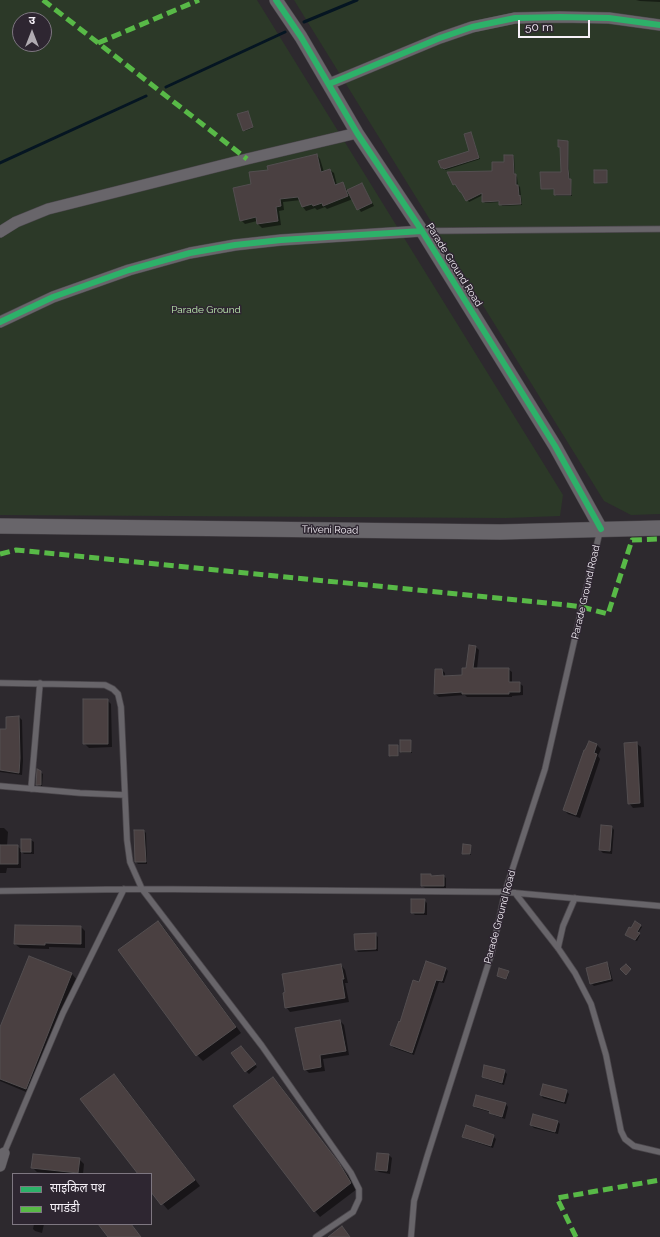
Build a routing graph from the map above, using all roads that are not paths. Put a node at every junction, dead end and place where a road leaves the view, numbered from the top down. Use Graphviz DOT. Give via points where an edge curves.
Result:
graph roads {
  1 [pos="276,0"];
  2 [pos="660,25"];
  3 [pos="329,84"];
  4 [pos="357,133"];
  5 [pos="660,229"];
  6 [pos="0,232"];
  7 [pos="422,232"];
  8 [pos="0,322"];
  9 [pos="0,526"];
  10 [pos="660,528"];
  11 [pos="601,529"];
  12 [pos="0,682"];
  13 [pos="40,684"];
  14 [pos="0,786"];
  15 [pos="31,789"];
  16 [pos="125,795"];
  17 [pos="124,889"];
  18 [pos="142,889"];
  19 [pos="0,891"];
  20 [pos="505,892"];
  21 [pos="515,893"];
  22 [pos="575,898"];
  23 [pos="660,906"];
  24 [pos="558,948"];
  25 [pos="660,1152"];
  26 [pos="4,1153"];
  27 [pos="0,1166"];
  28 [pos="316,1237"];
  29 [pos="411,1237"];
  1 -- 3 [label="street, Parade Ground Road"];
  2 -- 3 [label="street" via="609,18 515,18 472,27 440,38"];
  3 -- 4 [label="street, Parade Ground Road"];
  4 -- 6 [label="street" via="48,209 16,222"];
  4 -- 7 [label="street, Parade Ground Road"];
  5 -- 7 [label="lane"];
  7 -- 8 [label="street" via="281,240 190,253 129,270 53,297"];
  7 -- 11 [label="street, Parade Ground Road" via="555,446"];
  9 -- 11 [label="main road, Triveni Road" via="500,532"];
  10 -- 11 [label="main road, Triveni Road"];
  11 -- 20 [label="lane, Parade Ground Road" via="545,769"];
  12 -- 13 [label="lane"];
  13 -- 15 [label="lane"];
  13 -- 16 [label="lane" via="105,685 118,694 121,707"];
  14 -- 15 [label="lane"];
  15 -- 16 [label="lane"];
  16 -- 18 [label="lane" via="130,862"];
  17 -- 18 [label="lane"];
  17 -- 19 [label="lane"];
  17 -- 26 [label="lane" via="62,1013"];
  18 -- 20 [label="lane"];
  18 -- 28 [label="lane" via="262,1046 351,1173 359,1189 359,1199 353,1212"];
  20 -- 21 [label="lane"];
  20 -- 29 [label="lane, Parade Ground Road" via="492,952 414,1201"];
  21 -- 22 [label="lane"];
  21 -- 24 [label="lane"];
  22 -- 23 [label="lane"];
  22 -- 24 [label="lane" via="563,926"];
  24 -- 25 [label="lane" via="591,1004 606,1055 621,1131 625,1139 634,1146"];
  26 -- 27 [label="street"];
}
